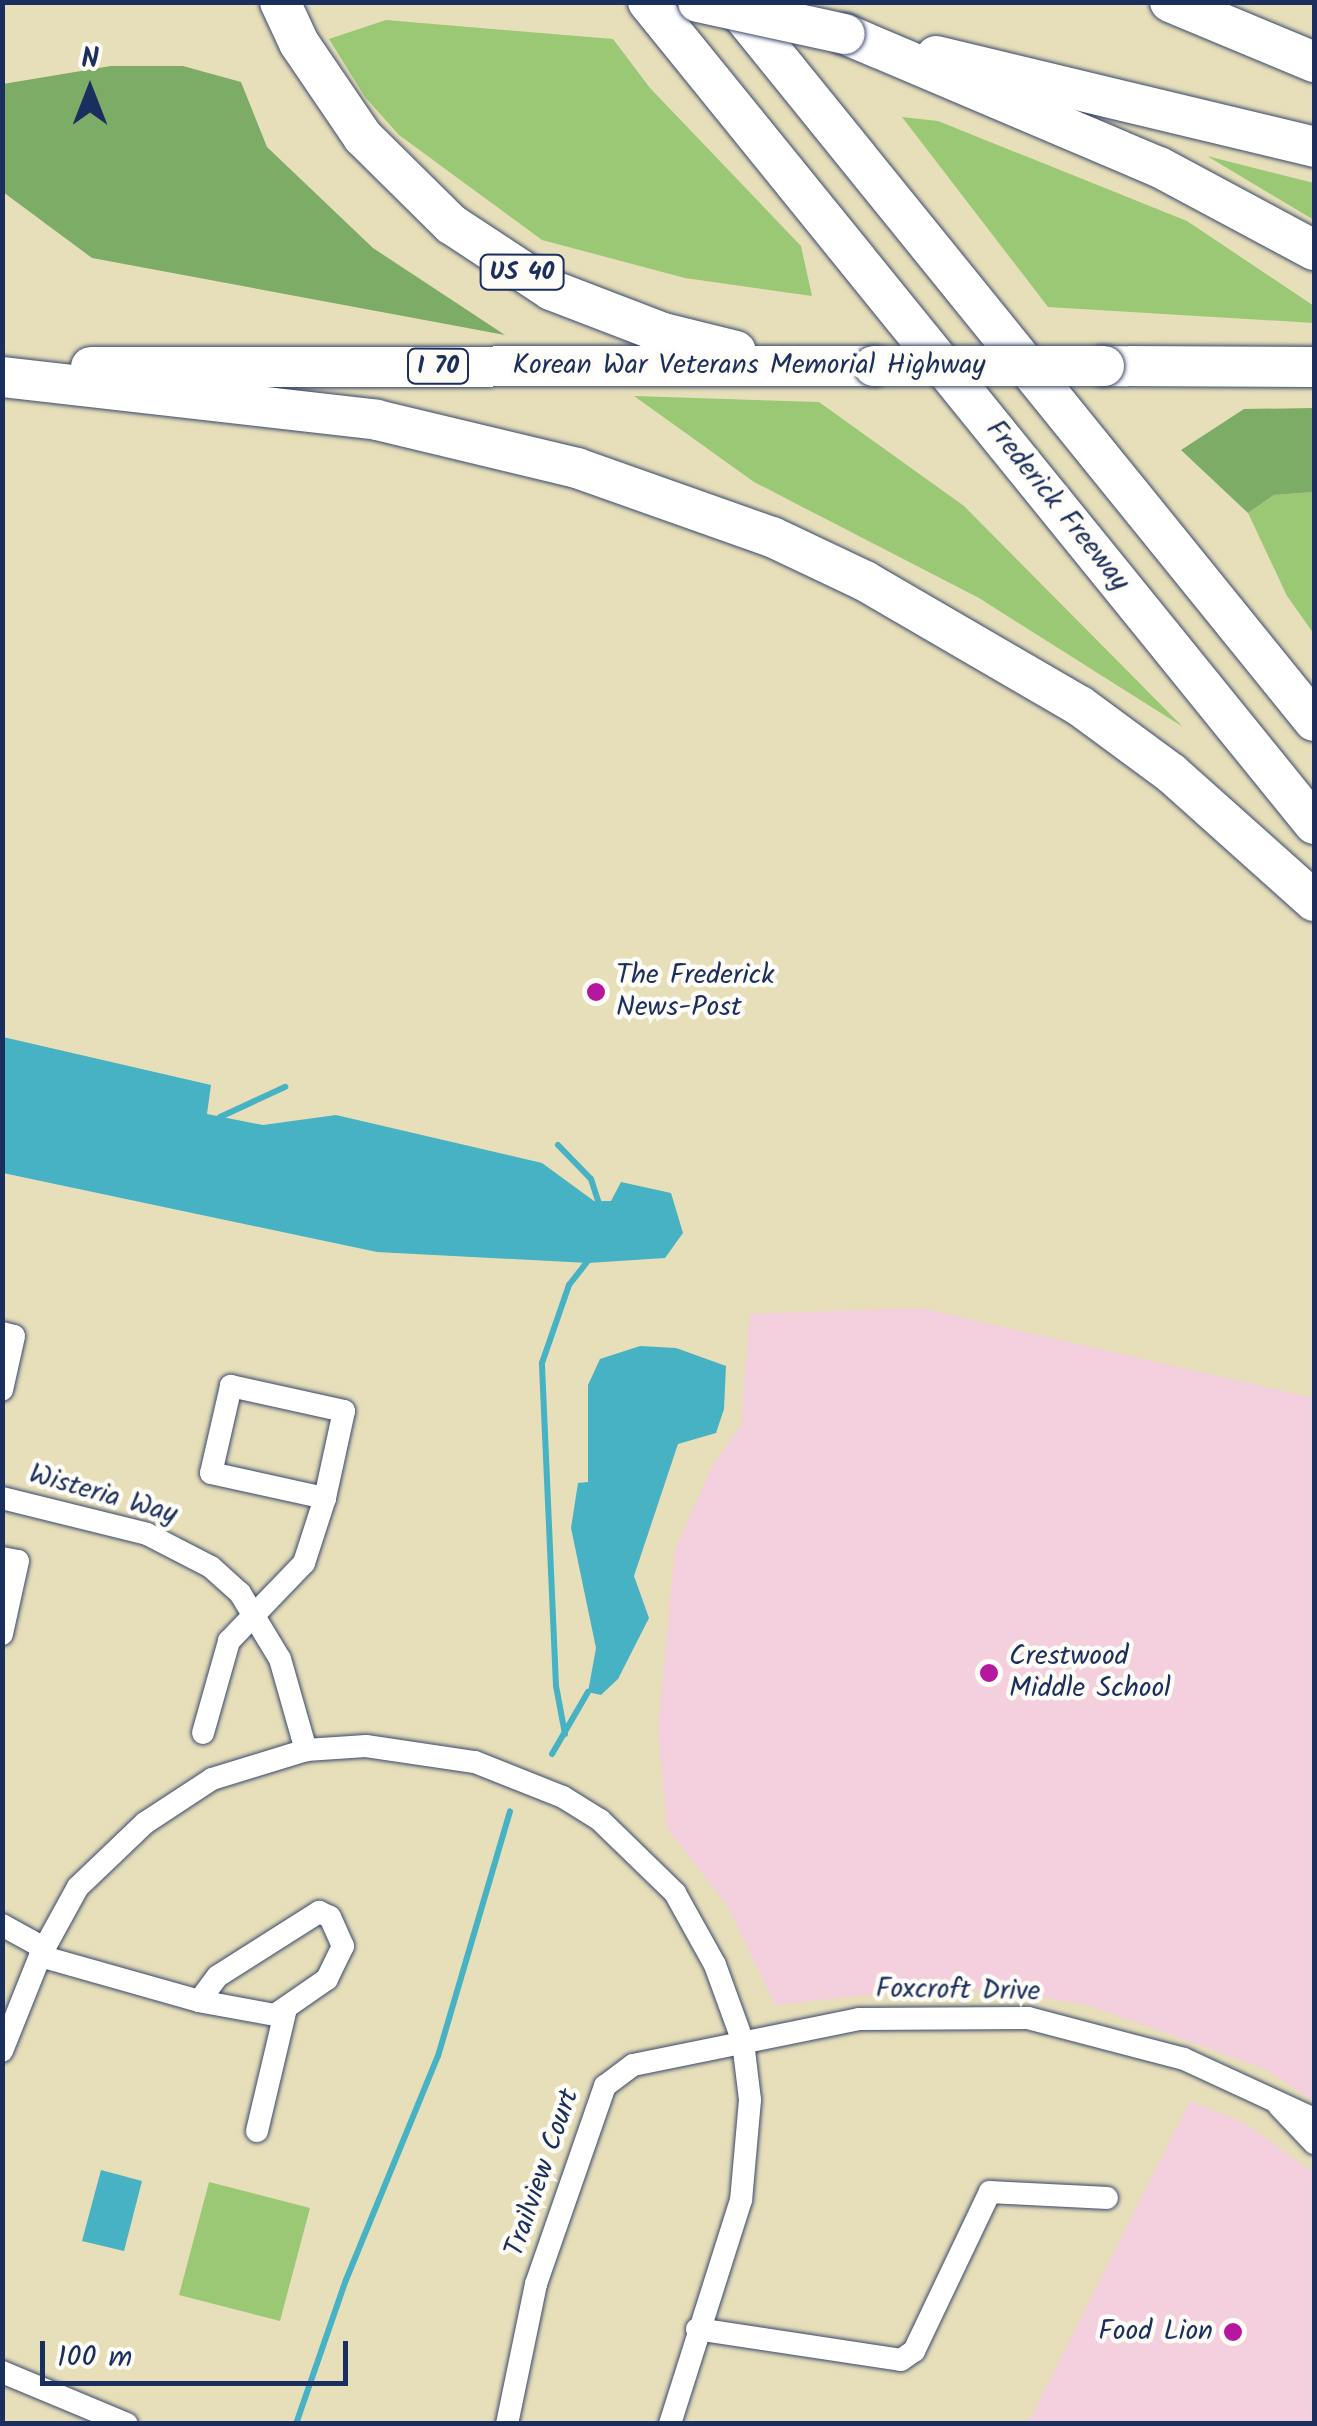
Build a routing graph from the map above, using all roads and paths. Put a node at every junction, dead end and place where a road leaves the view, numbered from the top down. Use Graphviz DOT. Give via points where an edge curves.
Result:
graph roads {
  1 [pos="280,2"];
  2 [pos="646,2"];
  3 [pos="698,2"];
  4 [pos="732,2"];
  5 [pos="1170,2"];
  6 [pos="845,34"];
  7 [pos="1314,62"];
  8 [pos="1314,147"];
  9 [pos="1314,250"];
  10 [pos="874,366"];
  11 [pos="2,367"];
  12 [pos="1314,368"];
  13 [pos="2,378"];
  14 [pos="1314,721"];
  15 [pos="1314,824"];
  16 [pos="1314,901"];
  17 [pos="2,1333"];
  18 [pos="2,1390"];
  19 [pos="2,1498"];
  20 [pos="325,1498"];
  21 [pos="2,1558"];
  22 [pos="255,1613"];
  23 [pos="2,1634"];
  24 [pos="202,1733"];
  25 [pos="306,1750"];
  26 [pos="2,1925"];
  27 [pos="42,1952"];
  28 [pos="199,2001"];
  29 [pos="286,2008"];
  30 [pos="743,2042"];
  31 [pos="2,2051"];
  32 [pos="1278,2105"];
  33 [pos="1314,2118"];
  34 [pos="257,2131"];
  35 [pos="1314,2143"];
  36 [pos="1108,2198"];
  37 [pos="697,2329"];
  38 [pos="2,2372"];
  39 [pos="96,2417"];
  40 [pos="127,2424"];
  41 [pos="507,2424"];
  42 [pos="670,2424"];
  1 -- 10 [label="highway, US 40" via="299,43 362,137 398,178 498,258 552,290 663,333 730,350"];
  2 -- 15 [label="highway, Frederick Freeway"];
  3 -- 6 [label="highway, bridge"];
  4 -- 14 [label="highway"];
  5 -- 7 [label="highway"];
  6 -- 8 [label="highway"];
  6 -- 9 [label="highway" via="1159,167"];
  10 -- 11 [label="highway, Korean War Veterans Memorial Highway / I 70"];
  10 -- 12 [label="highway, Korean War Veterans Memorial Highway / I 70, bridge"];
  13 -- 16 [label="highway" via="377,420 577,468 772,537 865,580 1080,706 1171,774"];
  17 -- 18 [label="street" via="14,1336"];
  19 -- 22 [label="street, Wisteria Way" via="174,1544 211,1567"];
  20 -- 20 [label="street" via="344,1411 231,1386 211,1473"];
  20 -- 22 [label="street" via="304,1563"];
  21 -- 23 [label="street" via="18,1561"];
  22 -- 24 [label="street" via="220,1661"];
  22 -- 25 [label="street, Wisteria Way" via="280,1660"];
  25 -- 27 [label="street" via="212,1779 145,1823 78,1887"];
  25 -- 30 [label="street" via="429,1751 513,1773 600,1820 654,1869 698,1928"];
  26 -- 27 [label="street"];
  27 -- 28 [label="street"];
  27 -- 31 [label="street"];
  28 -- 29 [label="street" via="275,2015"];
  28 -- 29 [label="street" via="232,1966 319,1912 340,1932 342,1957 327,1979"];
  29 -- 34 [label="street"];
  30 -- 32 [label="street, Foxcroft Drive" via="859,2019 1028,2018 1184,2059"];
  30 -- 37 [label="street" via="750,2100 746,2167 734,2230"];
  30 -- 41 [label="street, Trailview Court" via="633,2065 606,2086 536,2284"];
  32 -- 33 [label="street, Foxcroft Drive"];
  32 -- 35 [label="street, Foxcroft Drive"];
  36 -- 37 [label="street" via="990,2192 914,2351 902,2360"];
  37 -- 42 [label="street"];
  38 -- 39 [label="street"];
  39 -- 40 [label="street"];
}
